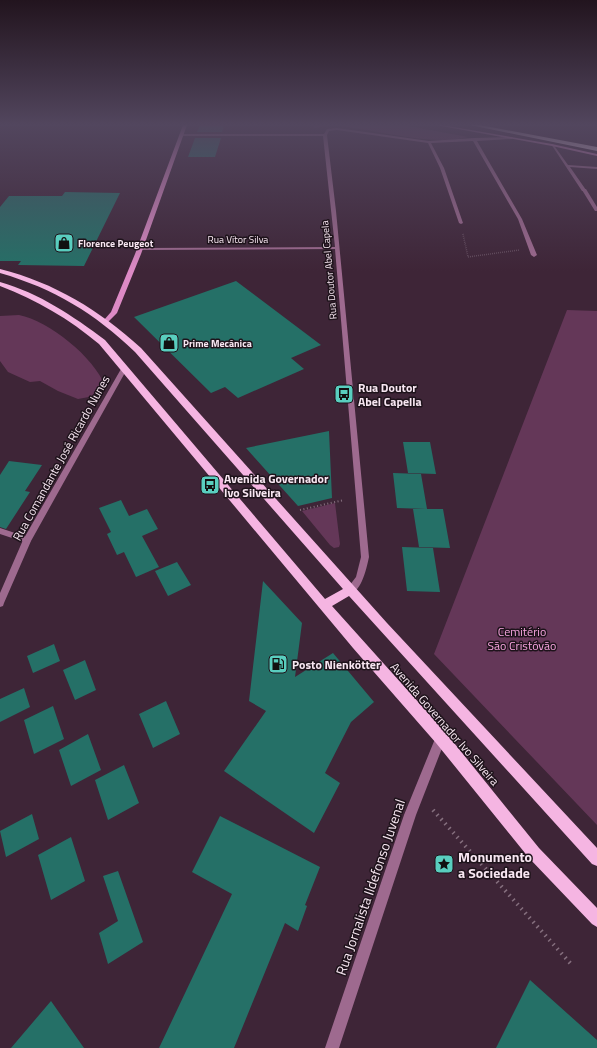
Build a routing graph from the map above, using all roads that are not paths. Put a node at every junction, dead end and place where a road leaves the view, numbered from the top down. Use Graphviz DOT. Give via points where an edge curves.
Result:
graph roads {
  1 [pos="167,174"];
  2 [pos="329,174"];
  3 [pos="444,174"];
  4 [pos="494,174"];
  5 [pos="573,174"];
  6 [pos="597,210"];
  7 [pos="461,223"];
  8 [pos="337,248"];
  9 [pos="139,249"];
  10 [pos="534,255"];
  11 [pos="0,271"];
  12 [pos="0,284"];
  13 [pos="106,321"];
  14 [pos="124,369"];
  15 [pos="0,531"];
  16 [pos="27,540"];
  17 [pos="350,590"];
  18 [pos="0,603"];
  19 [pos="324,605"];
  20 [pos="442,738"];
  21 [pos="597,859"];
  22 [pos="597,919"];
  23 [pos="332,1048"];
  1 -- 9 [label="main road"];
  2 -- 8 [label="street, Rua Doutor Abel Capela"];
  3 -- 7 [label="street"];
  4 -- 10 [label="street" via="520,219"];
  5 -- 6 [label="street"];
  8 -- 9 [label="street, Rua Vítor Silva"];
  8 -- 17 [label="street, Rua Doutor Abel Capela" via="365,557 360,578"];
  9 -- 13 [label="main road" via="114,313"];
  11 -- 13 [label="main road, Avenida Governador Ivo Silveira" via="62,293"];
  12 -- 14 [label="main road, Avenida Governador Ivo Silveira" via="30,295 76,321 102,342"];
  13 -- 17 [label="main road, Avenida Governador Ivo Silveira" via="138,350"];
  14 -- 16 [label="street, Rua Comandante José Ricardo Nunes"];
  14 -- 19 [label="main road, Avenida Governador Ivo Silveira"];
  15 -- 16 [label="street"];
  16 -- 18 [label="street, Rua Comandante José Ricardo Nunes"];
  17 -- 19 [label="main road"];
  17 -- 21 [label="main road, Avenida Governador Ivo Silveira"];
  19 -- 20 [label="main road, Avenida Governador Ivo Silveira"];
  20 -- 22 [label="main road, Avenida Governador Ivo Silveira" via="534,853"];
  20 -- 23 [label="street, Rua Jornalista Ildefonso Juvenal" via="410,814"];
}
